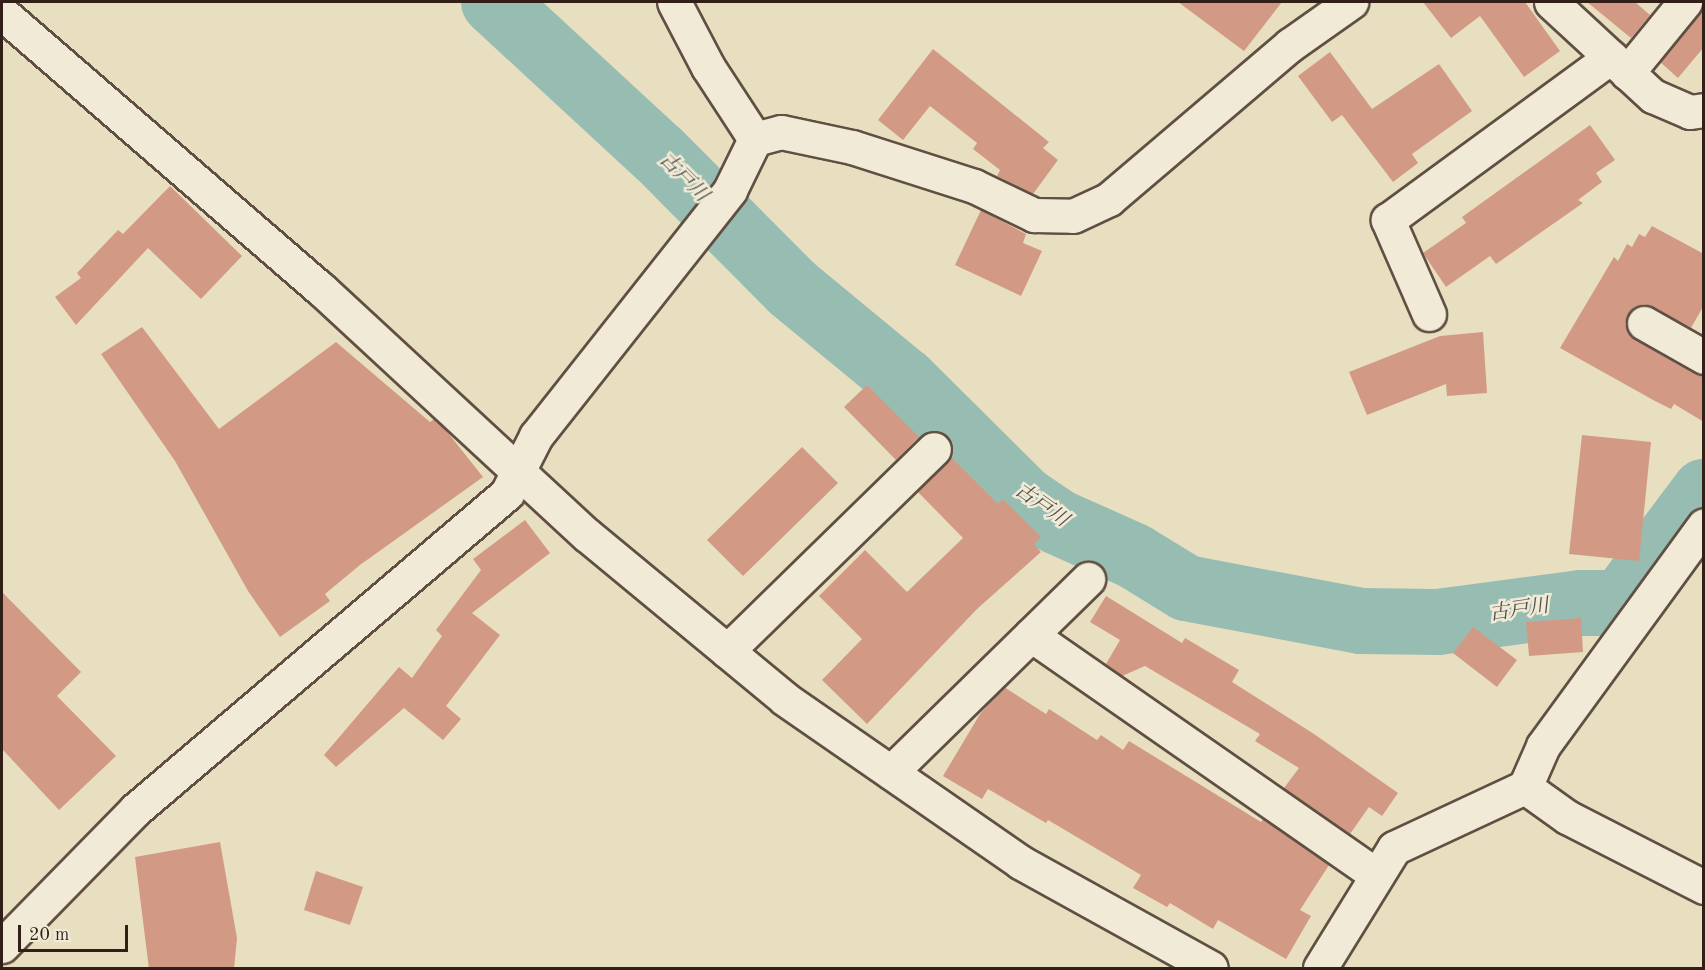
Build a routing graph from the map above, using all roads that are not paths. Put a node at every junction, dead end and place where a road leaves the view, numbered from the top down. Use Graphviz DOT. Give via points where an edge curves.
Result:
graph roads {
  1 [pos="674,2"];
  2 [pos="1351,2"];
  3 [pos="1551,2"];
  4 [pos="1685,2"];
  5 [pos="2,13"];
  6 [pos="1619,65"];
  7 [pos="1704,110"];
  8 [pos="755,139"];
  9 [pos="1429,314"];
  10 [pos="1644,322"];
  11 [pos="1704,357"];
  12 [pos="934,449"];
  13 [pos="519,472"];
  14 [pos="1704,525"];
  15 [pos="1088,579"];
  16 [pos="1031,635"];
  17 [pos="727,651"];
  18 [pos="891,772"];
  19 [pos="1524,787"];
  20 [pos="1376,875"];
  21 [pos="1704,887"];
  22 [pos="2,946"];
  23 [pos="1211,969"];
  24 [pos="1320,969"];
  1 -- 8 [label="street" via="708,68"];
  2 -- 8 [label="street" via="1290,45 1109,199 1073,216 1034,215 974,186 852,147 781,132"];
  3 -- 6 [label="street"];
  4 -- 6 [label="street"];
  5 -- 13 [label="street" via="321,289"];
  6 -- 7 [label="street" via="1653,96 1690,112"];
  6 -- 9 [label="street" via="1388,220"];
  8 -- 13 [label="street" via="730,190 536,436"];
  10 -- 11 [label="street"];
  12 -- 17 [label="street"];
  13 -- 17 [label="street" via="587,535"];
  13 -- 22 [label="street" via="507,493 480,520 135,810"];
  14 -- 19 [label="street" via="1543,746"];
  15 -- 16 [label="street"];
  16 -- 18 [label="street"];
  16 -- 20 [label="street"];
  17 -- 18 [label="street" via="785,699"];
  18 -- 23 [label="street" via="1020,862"];
  19 -- 20 [label="street" via="1394,848"];
  19 -- 21 [label="street" via="1567,817"];
  20 -- 24 [label="street"];
}
